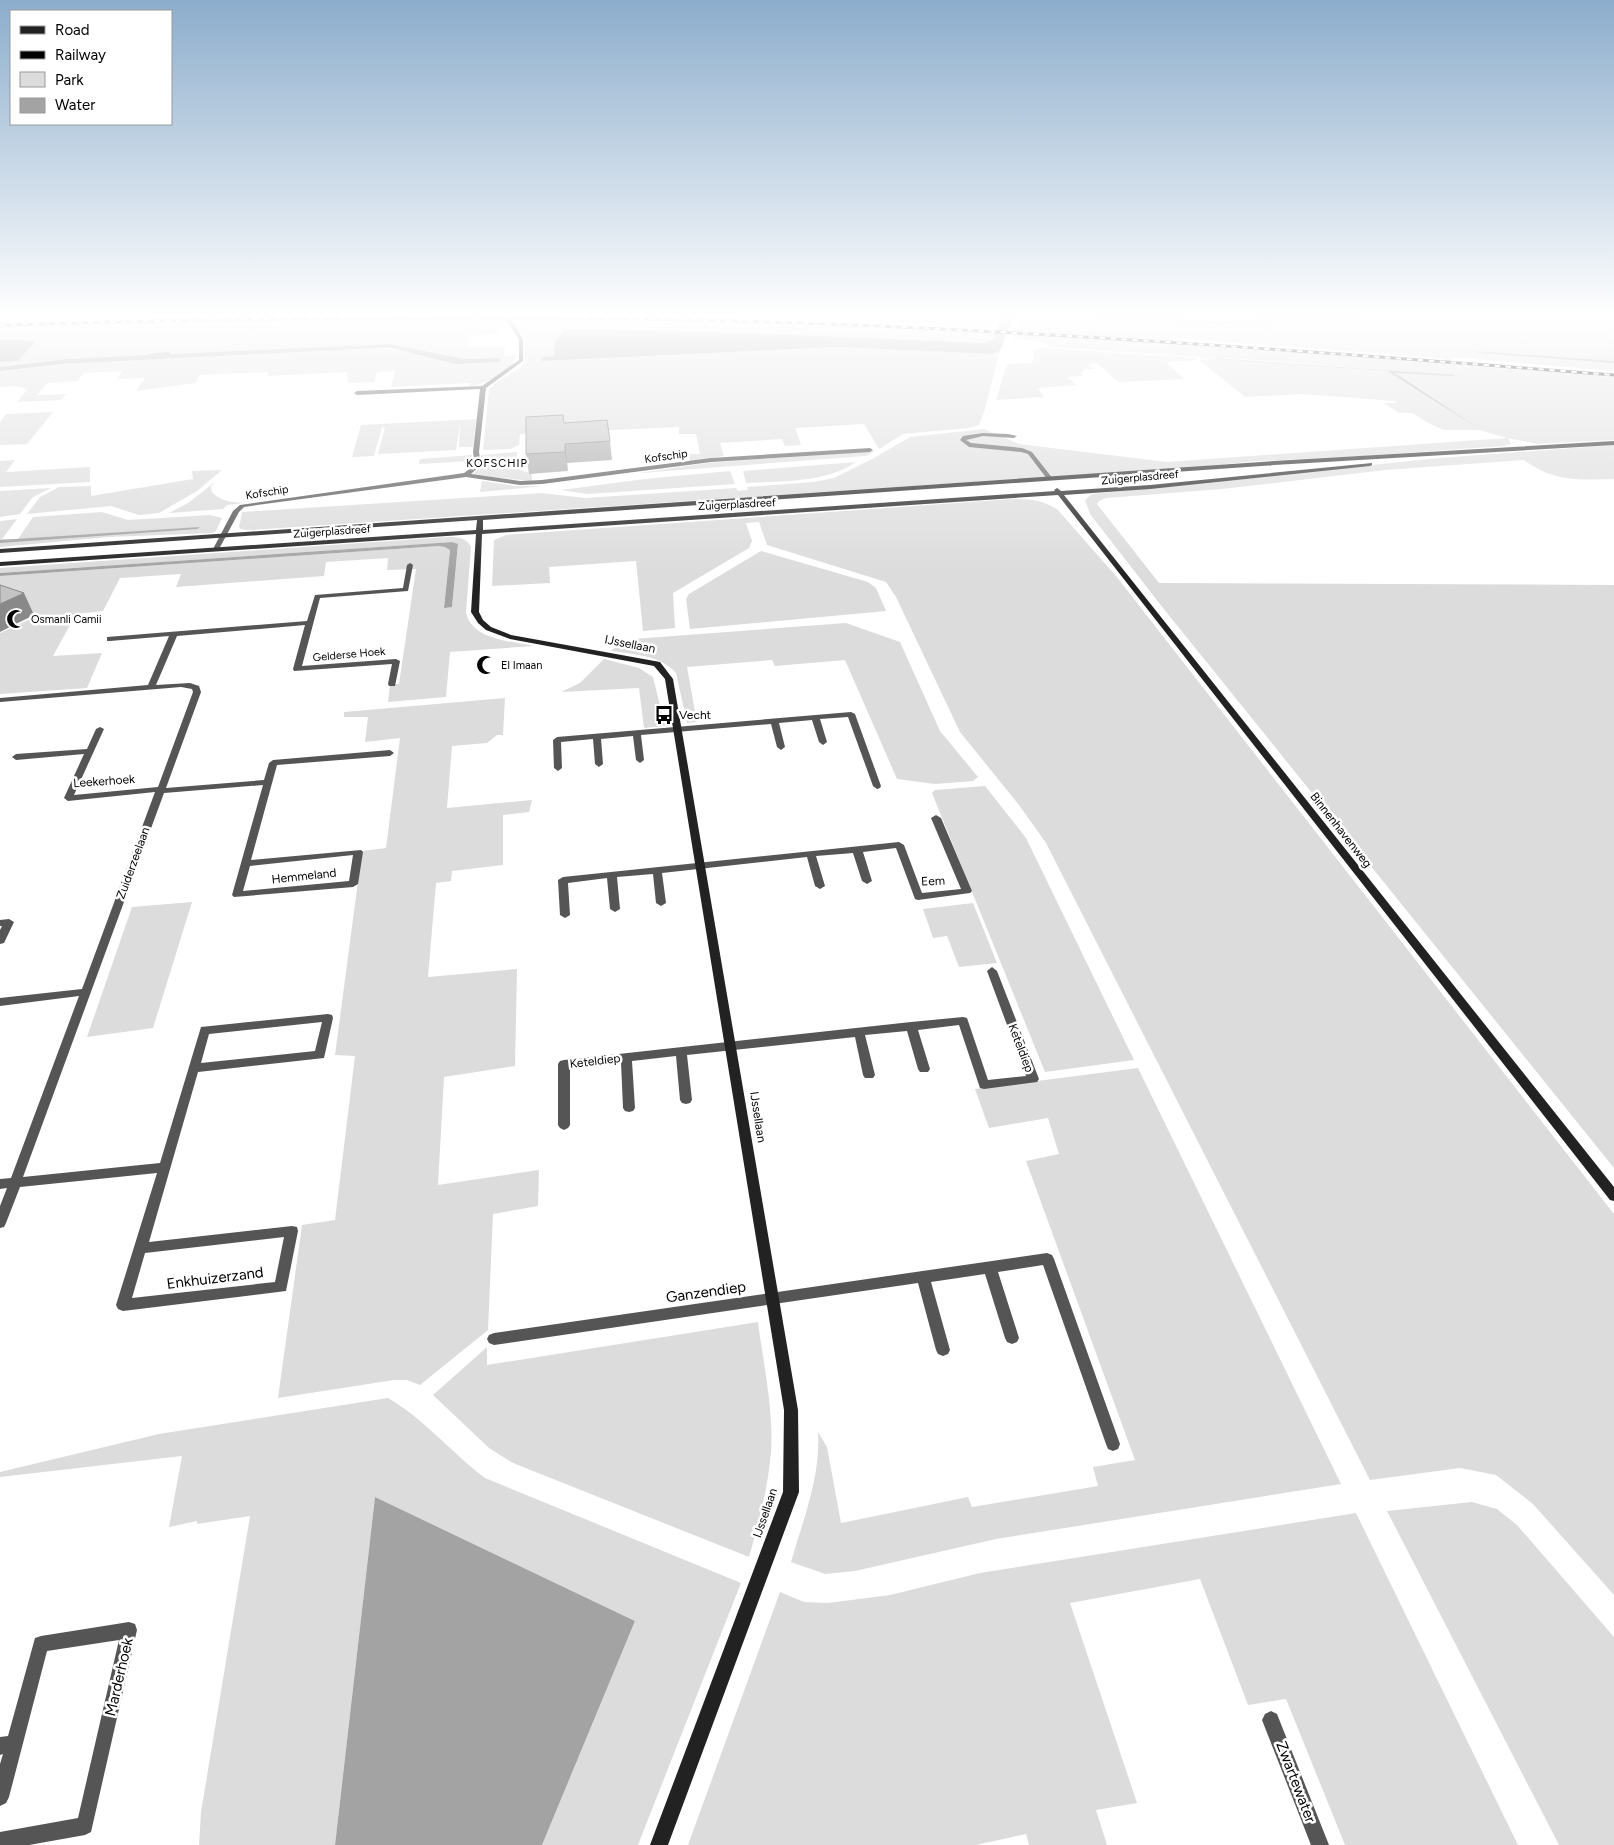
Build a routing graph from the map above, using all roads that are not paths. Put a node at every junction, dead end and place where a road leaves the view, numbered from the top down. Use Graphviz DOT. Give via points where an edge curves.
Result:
graph roads {
  1 [pos="481,401"];
  2 [pos="1014,436"];
  3 [pos="1614,443"];
  4 [pos="870,450"];
  5 [pos="1473,452"];
  6 [pos="466,475"];
  7 [pos="1050,479"];
  8 [pos="1059,493"];
  9 [pos="480,519"];
  10 [pos="479,531"];
  11 [pos="223,536"];
  12 [pos="216,549"];
  13 [pos="0,551"];
  14 [pos="0,564"];
  15 [pos="410,565"];
  16 [pos="309,624"];
  17 [pos="174,634"];
  18 [pos="110,639"];
  19 [pos="392,684"];
  20 [pos="151,687"];
  21 [pos="0,700"];
  22 [pos="815,717"];
  23 [pos="774,721"];
  24 [pos="100,730"];
  25 [pos="677,730"];
  26 [pos="636,733"];
  27 [pos="596,737"];
  28 [pos="822,742"];
  29 [pos="781,747"];
  30 [pos="90,751"];
  31 [pos="390,753"];
  32 [pos="16,757"];
  33 [pos="640,760"];
  34 [pos="599,764"];
  35 [pos="558,768"];
  36 [pos="268,782"];
  37 [pos="877,786"];
  38 [pos="160,790"];
  39 [pos="936,818"];
  40 [pos="856,849"];
  41 [pos="811,854"];
  42 [pos="246,863"];
  43 [pos="700,866"];
  44 [pos="656,870"];
  45 [pos="612,875"];
  46 [pos="867,881"];
  47 [pos="820,886"];
  48 [pos="661,903"];
  49 [pos="615,909"];
  50 [pos="565,915"];
  51 [pos="0,923"];
  52 [pos="0,940"];
  53 [pos="992,971"];
  54 [pos="85,992"];
  55 [pos="0,1002"];
  56 [pos="911,1026"];
  57 [pos="859,1032"];
  58 [pos="730,1046"];
  59 [pos="681,1051"];
  60 [pos="626,1057"];
  61 [pos="194,1068"];
  62 [pos="924,1069"];
  63 [pos="869,1075"];
  64 [pos="686,1100"];
  65 [pos="629,1108"];
  66 [pos="564,1124"];
  67 [pos="165,1167"];
  68 [pos="16,1182"];
  69 [pos="0,1184"];
  70 [pos="1614,1196"];
  71 [pos="0,1223"];
  72 [pos="141,1248"];
  73 [pos="990,1267"];
  74 [pos="923,1277"];
  75 [pos="772,1298"];
  76 [pos="494,1338"];
  77 [pos="1012,1338"];
  78 [pos="942,1350"];
  79 [pos="1113,1444"];
  80 [pos="1271,1720"];
  81 [pos="7,1745"];
  82 [pos="0,1797"];
  83 [pos="0,1841"];
  84 [pos="659,1845"];
  85 [pos="1320,1845"];
  1 -- 6 [label="street" via="476,452 478,465"];
  2 -- 7 [label="street" via="975,434 965,436 963,440 969,445 1030,453"];
  3 -- 5 [label="main road, Zuigerplasdreef"];
  4 -- 6 [label="street, Kofschip" via="711,460 542,482 520,483"];
  5 -- 7 [label="main road, Zuigerplasdreef"];
  5 -- 8 [label="main road, Zuigerplasdreef" via="1252,477"];
  6 -- 11 [label="street, Kofschip" via="242,506 236,510"];
  7 -- 8 [label="main road, Binnenhavenweg"];
  7 -- 9 [label="main road, Zuigerplasdreef"];
  8 -- 10 [label="main road, Zuigerplasdreef"];
  8 -- 70 [label="main road, Binnenhavenweg"];
  9 -- 10 [label="main road, IJssellaan"];
  9 -- 11 [label="main road, Zuigerplasdreef"];
  10 -- 12 [label="main road, Zuigerplasdreef"];
  10 -- 25 [label="main road, IJssellaan" via="475,612 479,622 510,637 657,664 669,679"];
  11 -- 12 [label="street, Kofschip"];
  11 -- 13 [label="main road, Zuigerplasdreef"];
  12 -- 14 [label="main road, Zuigerplasdreef"];
  15 -- 16 [label="street, Gelderse Hoek" via="406,590 316,596"];
  16 -- 17 [label="street"];
  16 -- 19 [label="street, Gelderse Hoek" via="297,669 396,661"];
  17 -- 18 [label="street"];
  17 -- 20 [label="street"];
  20 -- 21 [label="street, Zuiderzeelaan"];
  20 -- 38 [label="street, Zuiderzeelaan" via="190,685 197,692"];
  22 -- 23 [label="street"];
  22 -- 28 [label="street"];
  22 -- 37 [label="street" via="851,714"];
  23 -- 25 [label="street"];
  23 -- 29 [label="street"];
  24 -- 30 [label="street, Leekerhoek"];
  25 -- 26 [label="street"];
  25 -- 43 [label="main road, IJssellaan"];
  26 -- 27 [label="street"];
  26 -- 33 [label="street"];
  27 -- 34 [label="street"];
  27 -- 35 [label="street" via="557,740"];
  30 -- 32 [label="street"];
  30 -- 38 [label="street, Leekerhoek" via="68,798"];
  31 -- 36 [label="street, Hemmeland" via="273,763"];
  36 -- 38 [label="street"];
  36 -- 42 [label="street, Hemmeland"];
  38 -- 54 [label="street, Zuiderzeelaan"];
  39 -- 40 [label="street, Eem" via="967,891 918,897 899,845"];
  40 -- 41 [label="street, Eem"];
  40 -- 46 [label="street"];
  41 -- 43 [label="street, Eem"];
  41 -- 47 [label="street"];
  42 -- 42 [label="street, Hemmeland" via="320,856 358,852 352,884 237,895"];
  43 -- 44 [label="street, Eem"];
  43 -- 58 [label="main road, IJssellaan"];
  44 -- 45 [label="street, Eem"];
  44 -- 48 [label="street"];
  45 -- 49 [label="street"];
  45 -- 50 [label="street, Eem" via="563,880"];
  51 -- 52 [label="street" via="9,922"];
  53 -- 56 [label="street, Keteldiep" via="1033,1079 984,1085 963,1021"];
  54 -- 55 [label="street"];
  54 -- 68 [label="street, Zuiderzeelaan"];
  56 -- 57 [label="street, Keteldiep"];
  56 -- 62 [label="street"];
  57 -- 58 [label="street, Keteldiep"];
  57 -- 63 [label="street"];
  58 -- 59 [label="street, Keteldiep"];
  58 -- 75 [label="main road, IJssellaan"];
  59 -- 60 [label="street, Keteldiep"];
  59 -- 64 [label="street"];
  60 -- 65 [label="street, Keteldiep"];
  60 -- 66 [label="street, Keteldiep" via="564,1064"];
  61 -- 61 [label="street, Enkhuizerzand" via="320,1055 328,1018 205,1030"];
  61 -- 67 [label="street, Enkhuizerzand"];
  67 -- 68 [label="street"];
  67 -- 72 [label="street, Enkhuizerzand"];
  68 -- 69 [label="street"];
  68 -- 71 [label="street, Zuiderzeelaan"];
  72 -- 72 [label="street, Enkhuizerzand" via="123,1306 281,1287 292,1231"];
  73 -- 74 [label="street, Ganzendiep"];
  73 -- 77 [label="street"];
  73 -- 79 [label="street, Ganzendiep" via="1047,1259"];
  74 -- 75 [label="street, Ganzendiep"];
  74 -- 78 [label="street"];
  75 -- 76 [label="street, Ganzendiep"];
  75 -- 84 [label="main road, IJssellaan" via="791,1410 790,1492"];
  80 -- 85 [label="street, Zwartewater"];
  81 -- 82 [label="street, Marderhoek"];
  81 -- 83 [label="street, Marderhoek" via="41,1644 129,1630 86,1826"];
}
